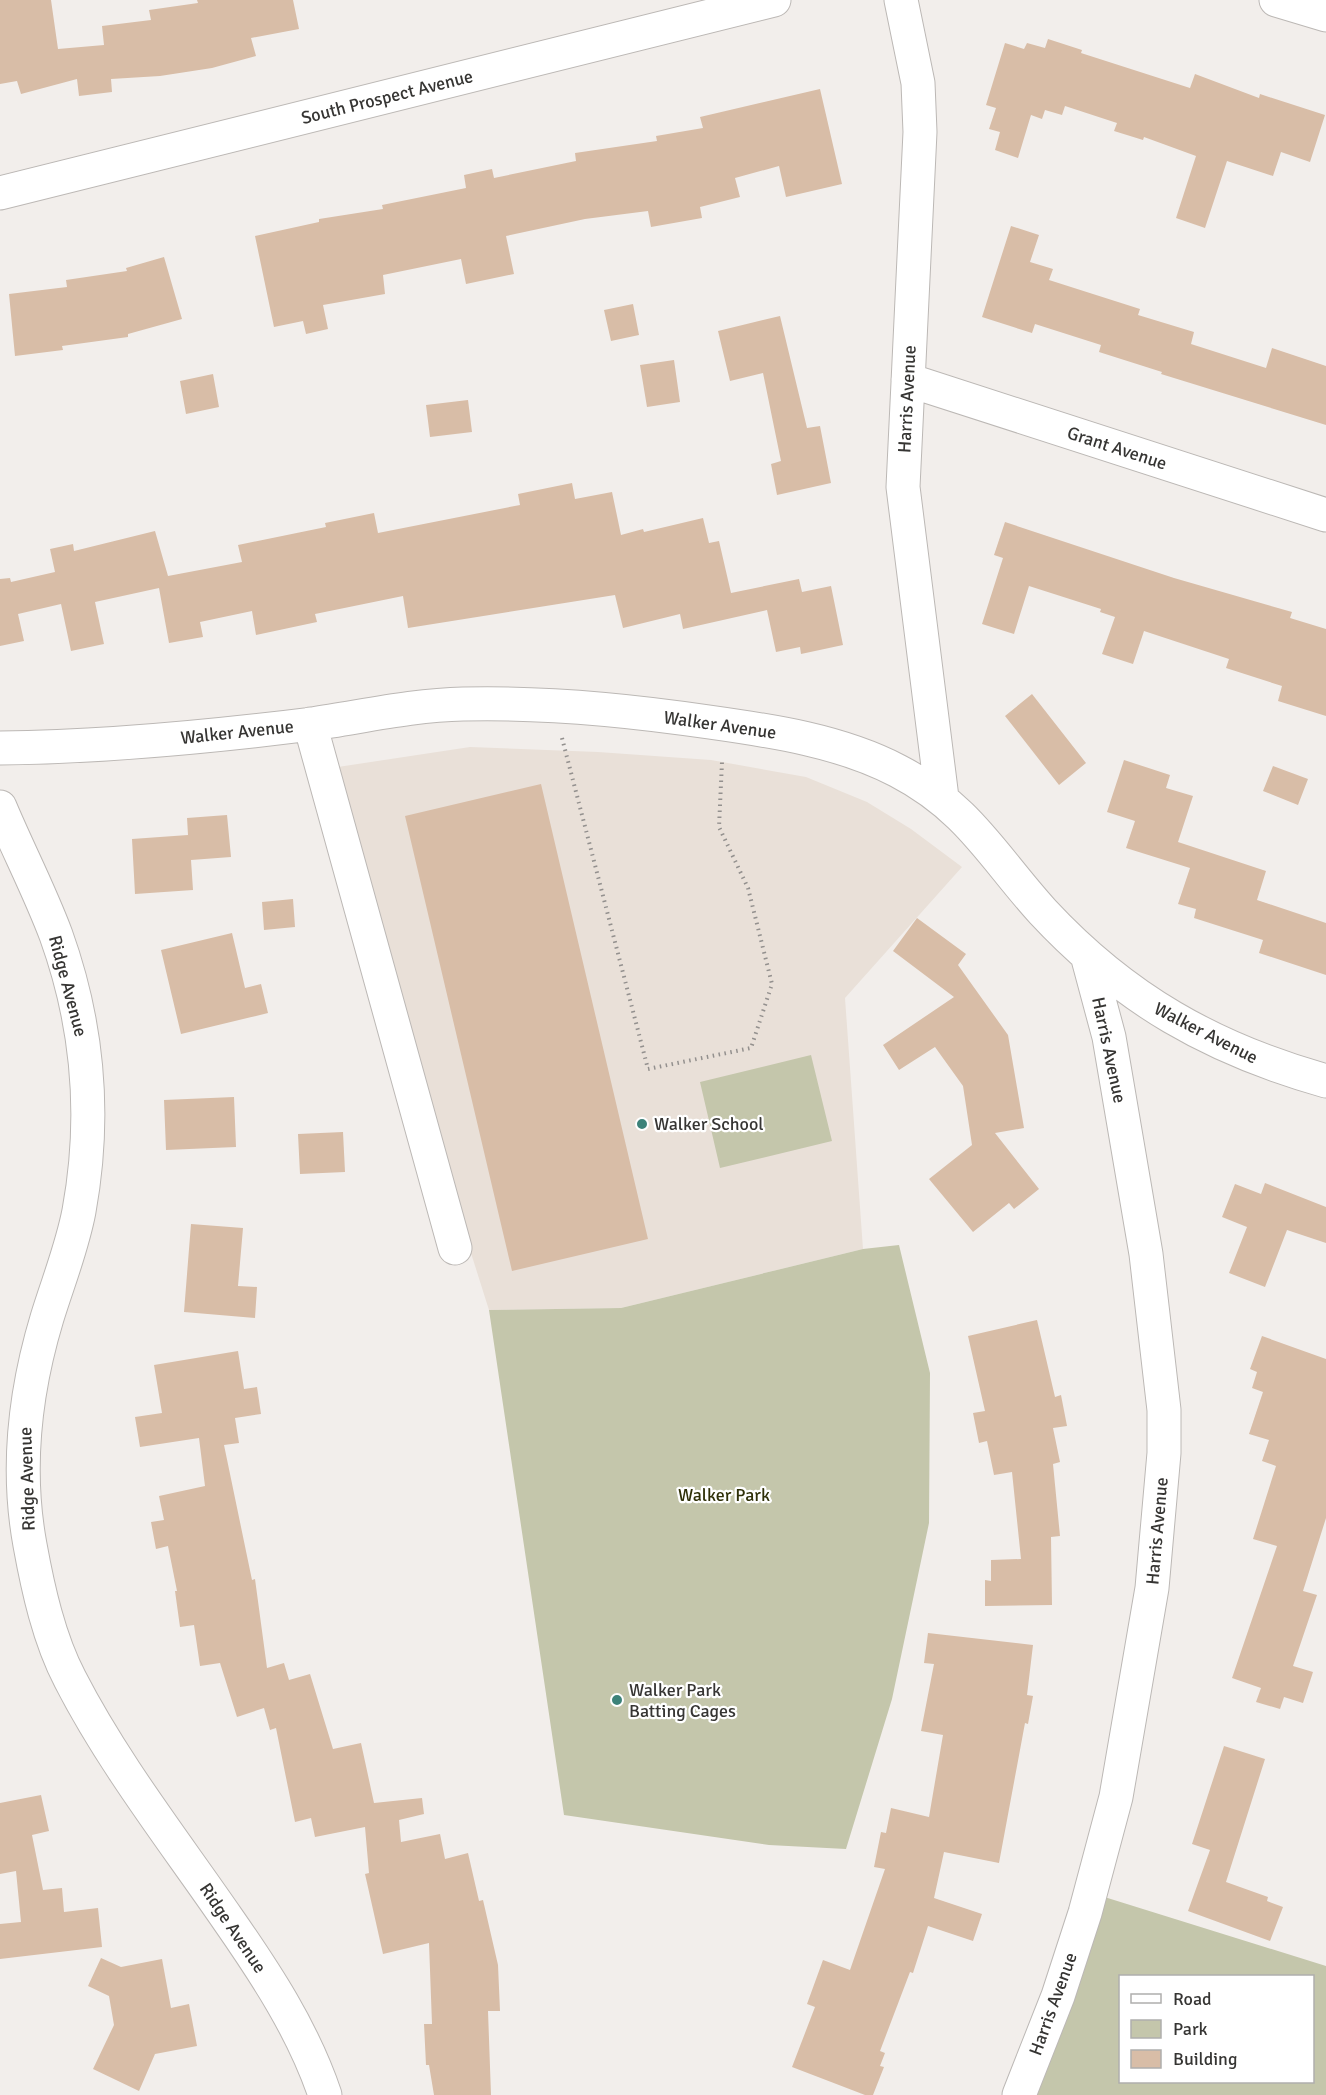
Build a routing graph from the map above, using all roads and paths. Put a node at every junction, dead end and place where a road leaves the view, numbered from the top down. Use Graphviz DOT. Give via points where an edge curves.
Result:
graph roads {
  1 [pos="774,0"];
  2 [pos="901,0"];
  3 [pos="1276,0"];
  4 [pos="1326,15"];
  5 [pos="0,194"];
  6 [pos="908,380"];
  7 [pos="1326,515"];
  8 [pos="310,724"];
  9 [pos="562,738"];
  10 [pos="0,748"];
  11 [pos="722,762"];
  12 [pos="942,798"];
  13 [pos="0,807"];
  14 [pos="1087,955"];
  15 [pos="1326,1081"];
  16 [pos="455,1248"];
  17 [pos="325,2095"];
  18 [pos="1019,2095"];
  1 -- 5 [label="street, South Prospect Avenue"];
  2 -- 6 [label="street, Harris Avenue" via="918,83 920,132"];
  3 -- 4 [label="street"];
  6 -- 7 [label="street, Grant Avenue"];
  6 -- 12 [label="street, Harris Avenue" via="903,487"];
  8 -- 10 [label="street, Walker Avenue" via="125,744"];
  8 -- 12 [label="street, Walker Avenue" via="460,704 573,707 674,717 788,735 836,747 896,770"];
  8 -- 16 [label="street"];
  9 -- 11 [label="path" via="648,1069 751,1048 772,984 748,888 719,827"];
  12 -- 14 [label="street, Walker Avenue"];
  13 -- 17 [label="street, Ridge Avenue" via="55,934 71,983 83,1040 88,1102 87,1158 78,1214 35,1362 26,1412 24,1498 29,1544 45,1613 68,1677 127,1773 276,1991 311,2055"];
  14 -- 15 [label="street, Walker Avenue" via="1155,1010 1243,1054"];
  14 -- 18 [label="street, Harris Avenue" via="1109,1037 1146,1254 1164,1410 1164,1453 1152,1588 1116,1797 1059,1996"];
}
